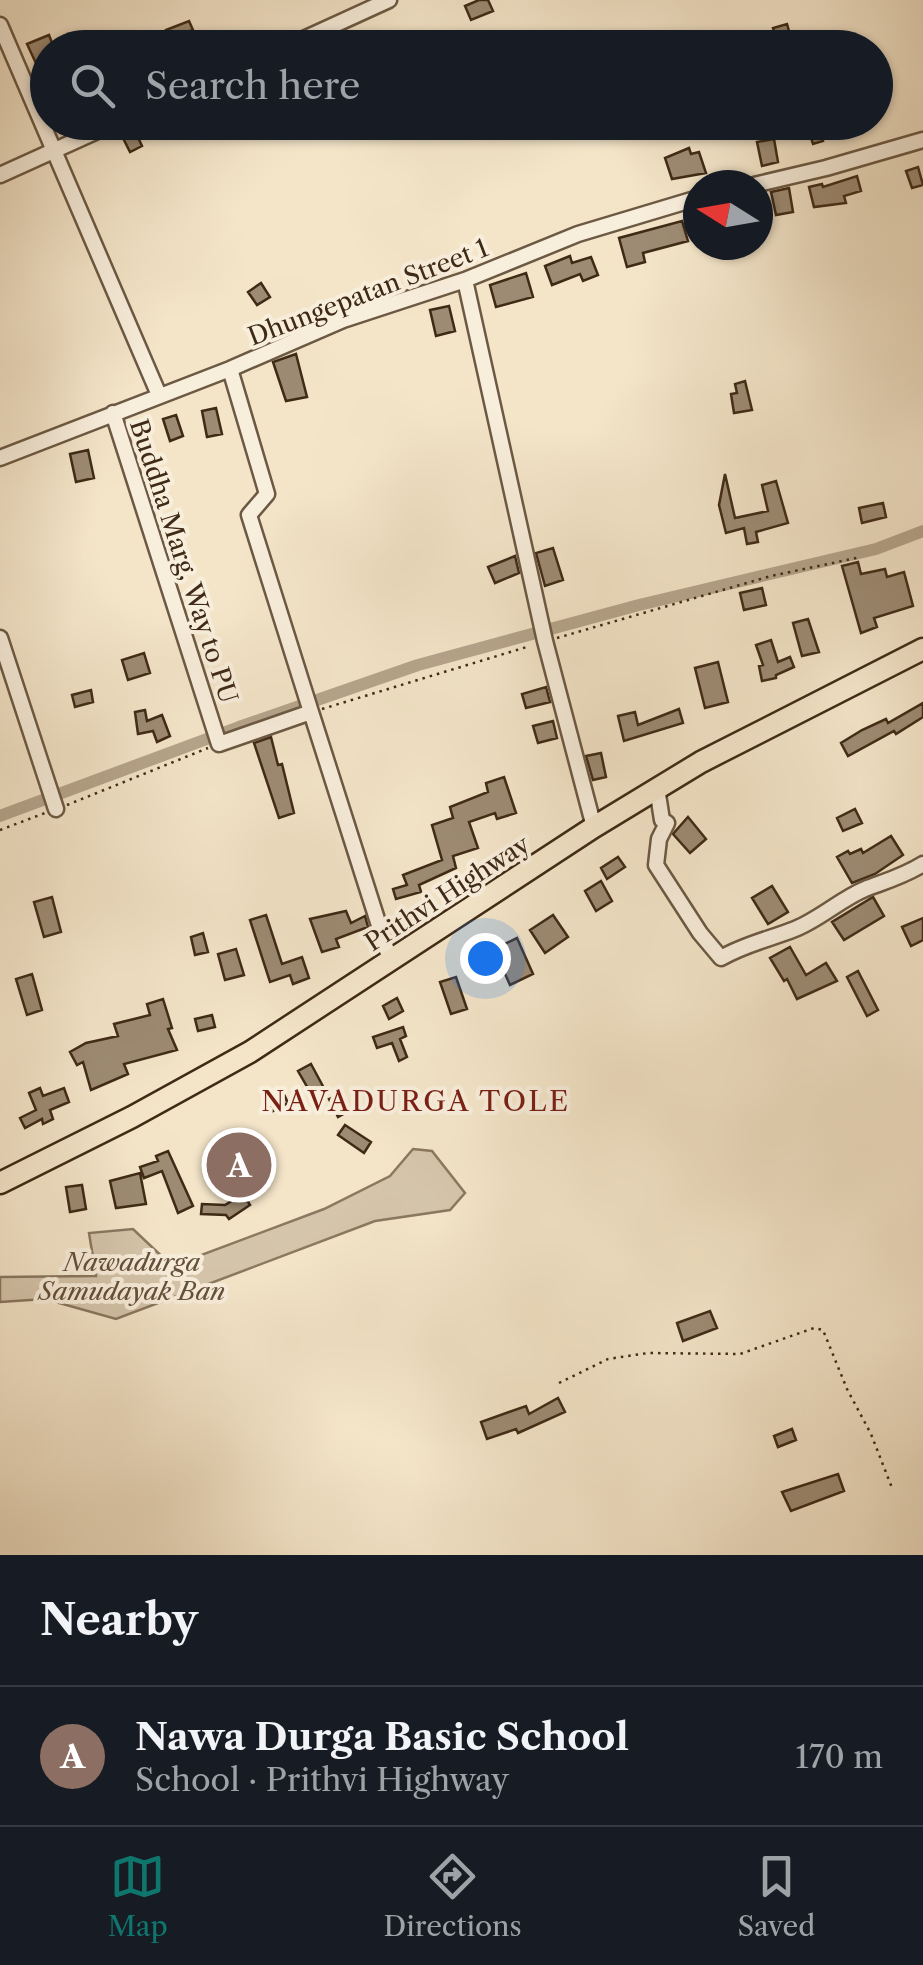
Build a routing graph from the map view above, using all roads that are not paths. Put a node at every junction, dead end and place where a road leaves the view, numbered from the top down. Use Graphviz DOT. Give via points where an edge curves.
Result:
graph roads {
  1 [pos="389,0"];
  2 [pos="0,25"];
  3 [pos="323,30"];
  4 [pos="30,95"];
  5 [pos="49,140"];
  6 [pos="78,140"];
  7 [pos="923,140"];
  8 [pos="54,151"];
  9 [pos="0,174"];
  10 [pos="773,181"];
  11 [pos="683,202"];
  12 [pos="465,280"];
  13 [pos="230,369"];
  14 [pos="159,395"];
  15 [pos="113,413"];
  16 [pos="0,458"];
  17 [pos="0,638"];
  18 [pos="923,649"];
  19 [pos="312,712"];
  20 [pos="658,788"];
  21 [pos="56,809"];
  22 [pos="594,827"];
  23 [pos="923,864"];
  24 [pos="390,960"];
  25 [pos="0,1183"];
  1 -- 3 [label="street"];
  2 -- 4 [label="street"];
  5 -- 8 [label="street"];
  6 -- 8 [label="street"];
  7 -- 10 [label="street"];
  8 -- 9 [label="street"];
  8 -- 14 [label="street"];
  11 -- 12 [label="street, Dhungepatan Street 1" via="578,234"];
  12 -- 13 [label="street, Dhungepatan Street 1" via="343,320"];
  12 -- 22 [label="street"];
  13 -- 14 [label="street, Dhungepatan Street 1"];
  13 -- 19 [label="street" via="267,494 249,515"];
  14 -- 15 [label="street, Dhungepatan Street 1"];
  15 -- 16 [label="street, Dhungepatan Street 1"];
  15 -- 19 [label="street, Buddha Marg, Way to PU" via="218,744"];
  17 -- 21 [label="street"];
  18 -- 20 [label="highway, Prithvi Highway"];
  19 -- 24 [label="street"];
  20 -- 22 [label="highway, Prithvi Highway"];
  20 -- 23 [label="street" via="662,820 668,822 656,865 721,958"];
  22 -- 24 [label="highway, Prithvi Highway"];
  24 -- 25 [label="highway, Prithvi Highway" via="195,1083"];
}
